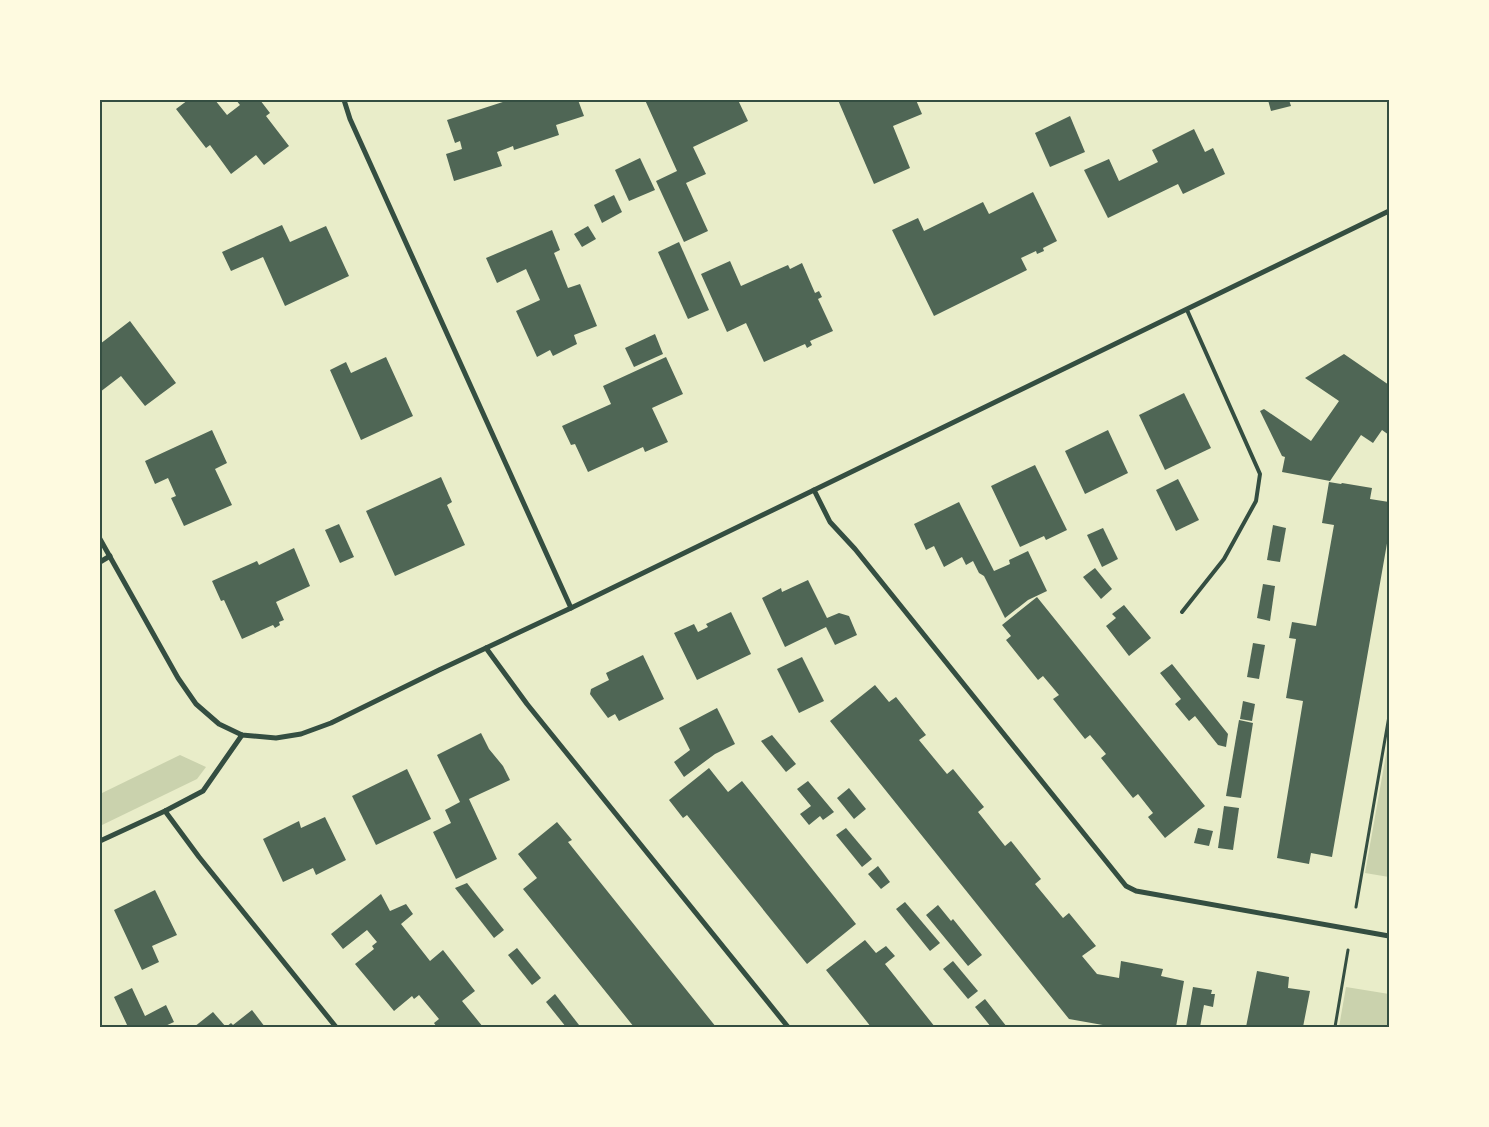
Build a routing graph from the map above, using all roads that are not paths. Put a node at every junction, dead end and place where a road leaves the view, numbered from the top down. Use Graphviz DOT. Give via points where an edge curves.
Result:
graph roads {
  1 [pos="344,100"];
  2 [pos="1389,211"];
  3 [pos="1187,310"];
  4 [pos="814,490"];
  5 [pos="100,539"];
  6 [pos="110,556"];
  7 [pos="100,562"];
  8 [pos="571,608"];
  9 [pos="1182,612"];
  10 [pos="486,648"];
  11 [pos="242,735"];
  12 [pos="165,810"];
  13 [pos="100,841"];
  14 [pos="1389,936"];
  15 [pos="336,1027"];
  16 [pos="788,1027"];
  1 -- 8 [label="street"];
  2 -- 3 [label="street"];
  3 -- 4 [label="street"];
  3 -- 9 [label="lane" via="1260,474 1256,500 1224,558"];
  4 -- 8 [label="street"];
  4 -- 14 [label="street" via="830,522 1126,886 1136,891"];
  5 -- 6 [label="street"];
  6 -- 7 [label="street"];
  6 -- 11 [label="street" via="178,678 196,704 220,724"];
  8 -- 10 [label="street"];
  10 -- 11 [label="street" via="332,723 302,734 276,738"];
  10 -- 16 [label="street" via="527,704"];
  11 -- 12 [label="street" via="203,791"];
  12 -- 13 [label="street"];
  12 -- 15 [label="street"];
}
